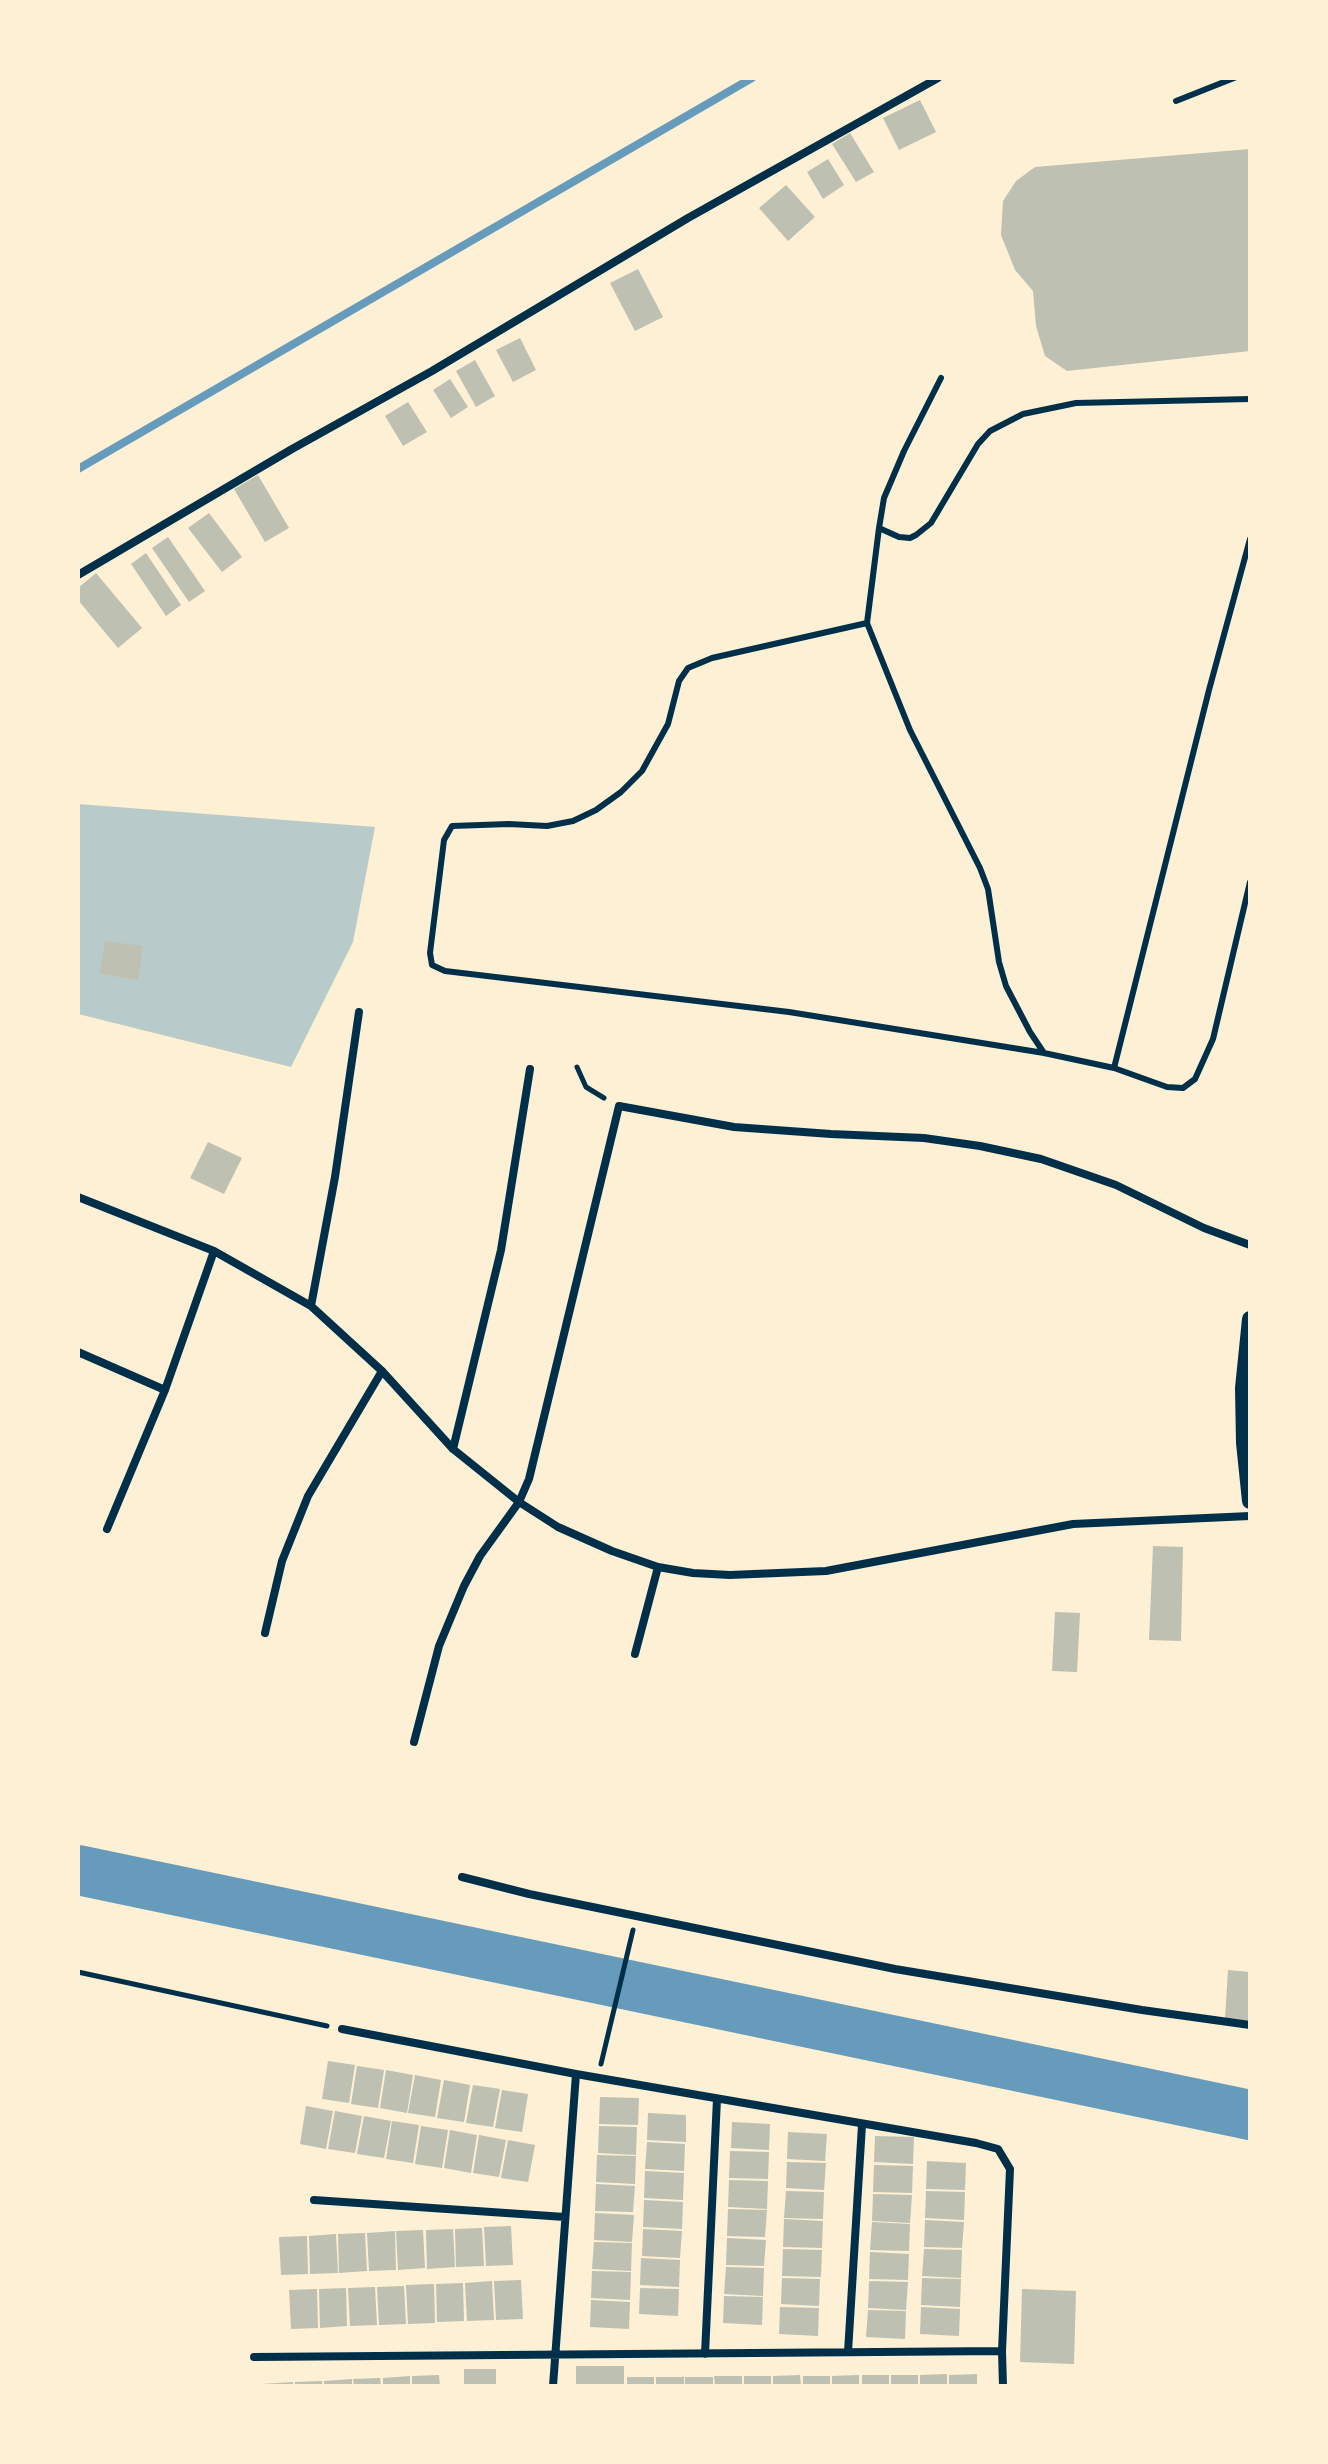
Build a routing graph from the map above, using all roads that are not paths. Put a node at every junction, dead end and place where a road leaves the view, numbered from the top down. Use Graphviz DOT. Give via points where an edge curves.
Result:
graph roads {
  1 [pos="938,78"];
  2 [pos="1234,78"];
  3 [pos="1176,101"];
  4 [pos="941,378"];
  5 [pos="1250,399"];
  6 [pos="879,528"];
  7 [pos="1250,539"];
  8 [pos="78,575"];
  9 [pos="867,623"];
  10 [pos="1250,882"];
  11 [pos="359,1012"];
  12 [pos="1044,1053"];
  13 [pos="1114,1068"];
  14 [pos="530,1069"];
  15 [pos="78,1197"];
  16 [pos="1250,1245"];
  17 [pos="214,1251"];
  18 [pos="311,1306"];
  19 [pos="1250,1319"];
  20 [pos="78,1352"];
  21 [pos="382,1371"];
  22 [pos="165,1390"];
  23 [pos="453,1449"];
  24 [pos="1250,1501"];
  25 [pos="519,1502"];
  26 [pos="1250,1516"];
  27 [pos="107,1529"];
  28 [pos="658,1567"];
  29 [pos="265,1633"];
  30 [pos="635,1654"];
  31 [pos="414,1742"];
  32 [pos="462,1877"];
  33 [pos="1250,2025"];
  34 [pos="342,2029"];
  35 [pos="576,2074"];
  36 [pos="717,2099"];
  37 [pos="862,2125"];
  38 [pos="314,2200"];
  39 [pos="565,2217"];
  40 [pos="1002,2351"];
  41 [pos="848,2352"];
  42 [pos="705,2354"];
  43 [pos="554,2355"];
  44 [pos="254,2357"];
  45 [pos="553,2386"];
  46 [pos="1003,2386"];
  1 -- 8 [label="street"];
  2 -- 3 [label="lane"];
  4 -- 6 [label="lane" via="884,498"];
  5 -- 6 [label="lane" via="1076,403 1023,414 990,431 978,444 931,523 910,538"];
  6 -- 9 [label="lane"];
  7 -- 13 [label="lane"];
  9 -- 12 [label="lane" via="910,730 980,868 1006,986"];
  9 -- 12 [label="lane" via="688,668 679,681 668,724 642,771 596,810 547,826 452,826 444,840 432,965 445,971 789,1012"];
  10 -- 13 [label="lane" via="1213,1039 1195,1079 1183,1088 1167,1087"];
  11 -- 18 [label="street"];
  12 -- 13 [label="lane"];
  14 -- 23 [label="street" via="501,1250"];
  15 -- 17 [label="street"];
  16 -- 25 [label="street" via="1116,1185 1041,1159 924,1138 734,1127 619,1106 529,1479"];
  17 -- 18 [label="street"];
  17 -- 22 [label="street"];
  18 -- 21 [label="street"];
  19 -- 24 [label="main road" via="1243,1388"];
  20 -- 22 [label="street"];
  21 -- 23 [label="street"];
  21 -- 29 [label="street" via="308,1496 282,1561"];
  22 -- 27 [label="street"];
  23 -- 25 [label="street"];
  25 -- 28 [label="street" via="558,1527"];
  25 -- 31 [label="street" via="464,1586 439,1646"];
  26 -- 28 [label="street" via="1073,1524 826,1571 730,1575"];
  28 -- 30 [label="street"];
  32 -- 33 [label="street" via="895,1969"];
  34 -- 35 [label="street"];
  35 -- 36 [label="street"];
  35 -- 39 [label="street"];
  36 -- 37 [label="street"];
  36 -- 42 [label="street"];
  37 -- 40 [label="street" via="998,2149 1010,2169"];
  37 -- 41 [label="street"];
  38 -- 39 [label="street"];
  39 -- 43 [label="street"];
  40 -- 41 [label="street"];
  40 -- 46 [label="street"];
  41 -- 42 [label="street"];
  42 -- 43 [label="street"];
  43 -- 44 [label="street"];
  43 -- 45 [label="street"];
}
